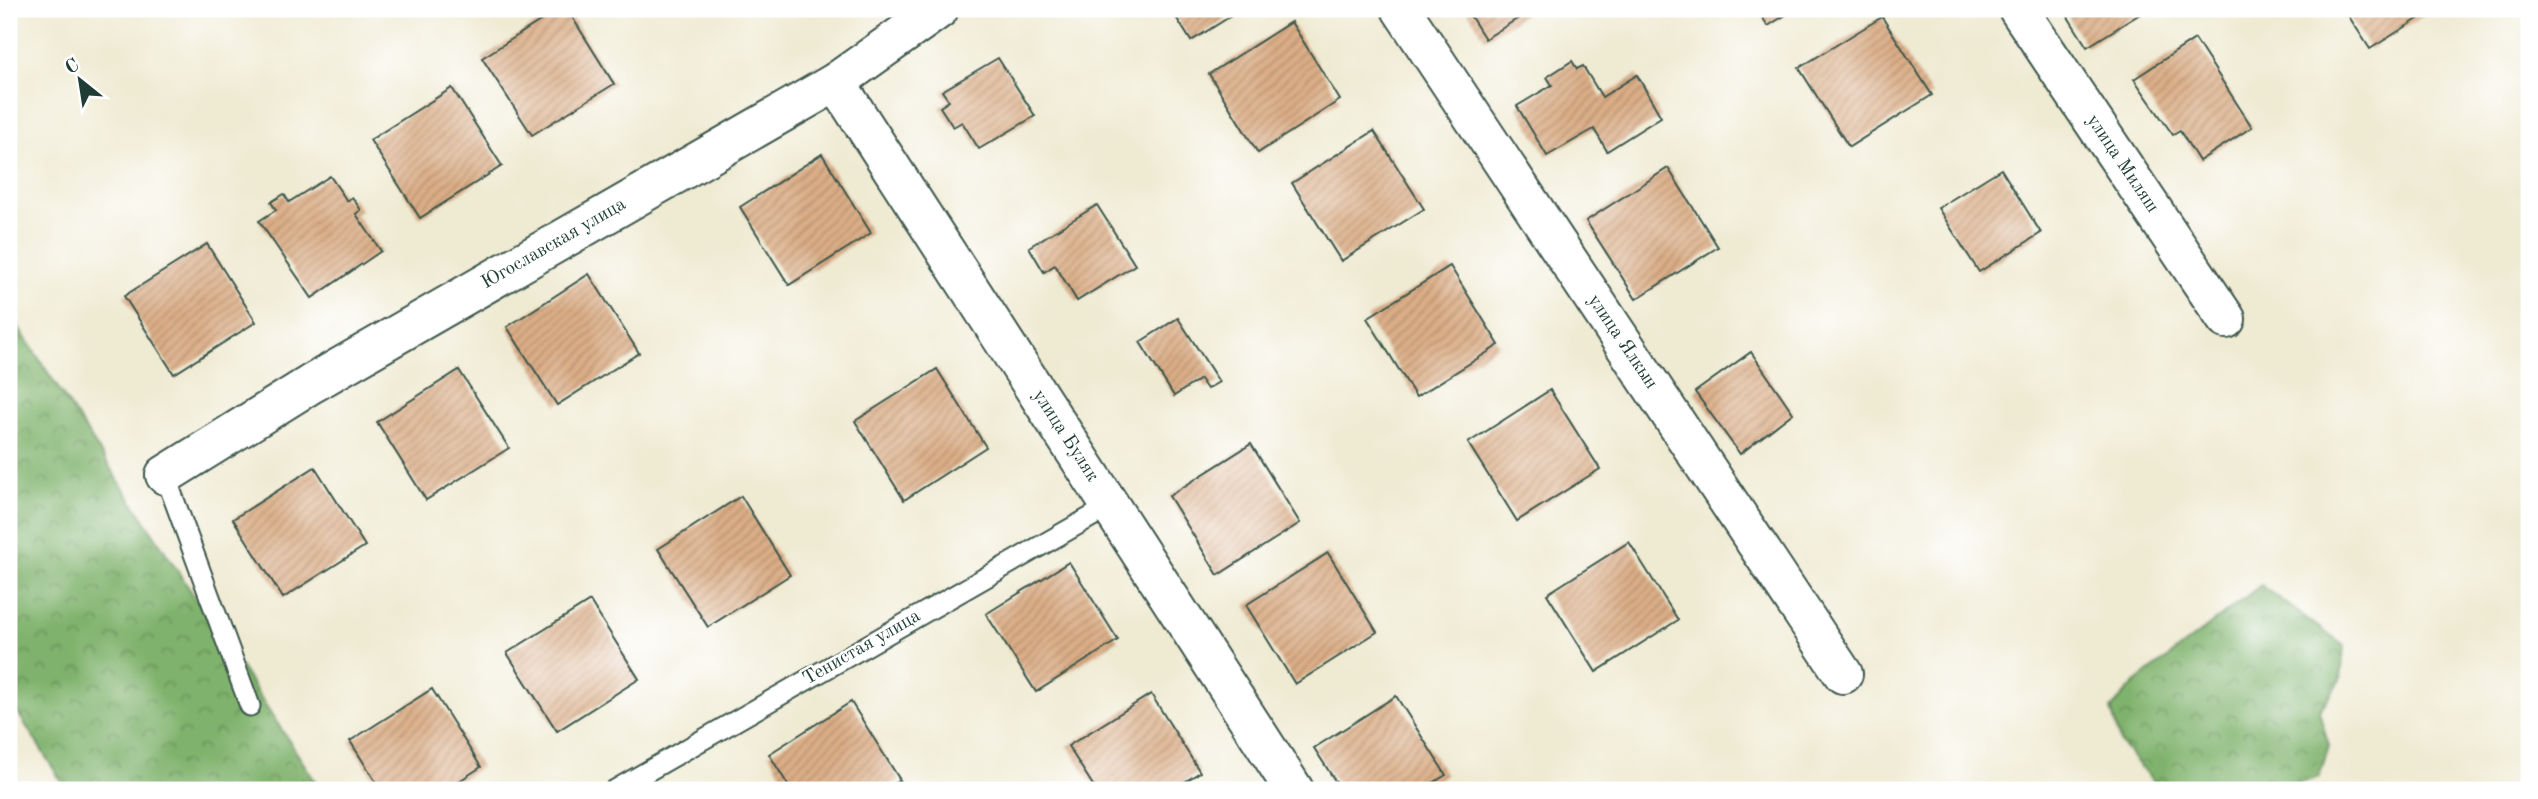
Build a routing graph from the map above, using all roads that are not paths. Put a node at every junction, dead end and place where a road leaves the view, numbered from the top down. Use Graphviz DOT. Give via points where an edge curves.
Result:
graph roads {
  1 [pos="939,9"];
  2 [pos="1401,9"];
  3 [pos="2018,9"];
  4 [pos="836,82"];
  5 [pos="2226,319"];
  6 [pos="164,475"];
  7 [pos="1110,506"];
  8 [pos="1843,674"];
  9 [pos="250,706"];
  10 [pos="615,790"];
  11 [pos="1294,790"];
  1 -- 4 [label="street, Югославская улица"];
  2 -- 8 [label="street, улица Ялкын"];
  3 -- 5 [label="street, улица Миляш"];
  4 -- 6 [label="street, Югославская улица" via="311,384"];
  4 -- 7 [label="street, улица Буляк"];
  6 -- 9 [label="lane"];
  7 -- 10 [label="lane, Тенистая улица"];
  7 -- 11 [label="street, улица Буляк"];
}
